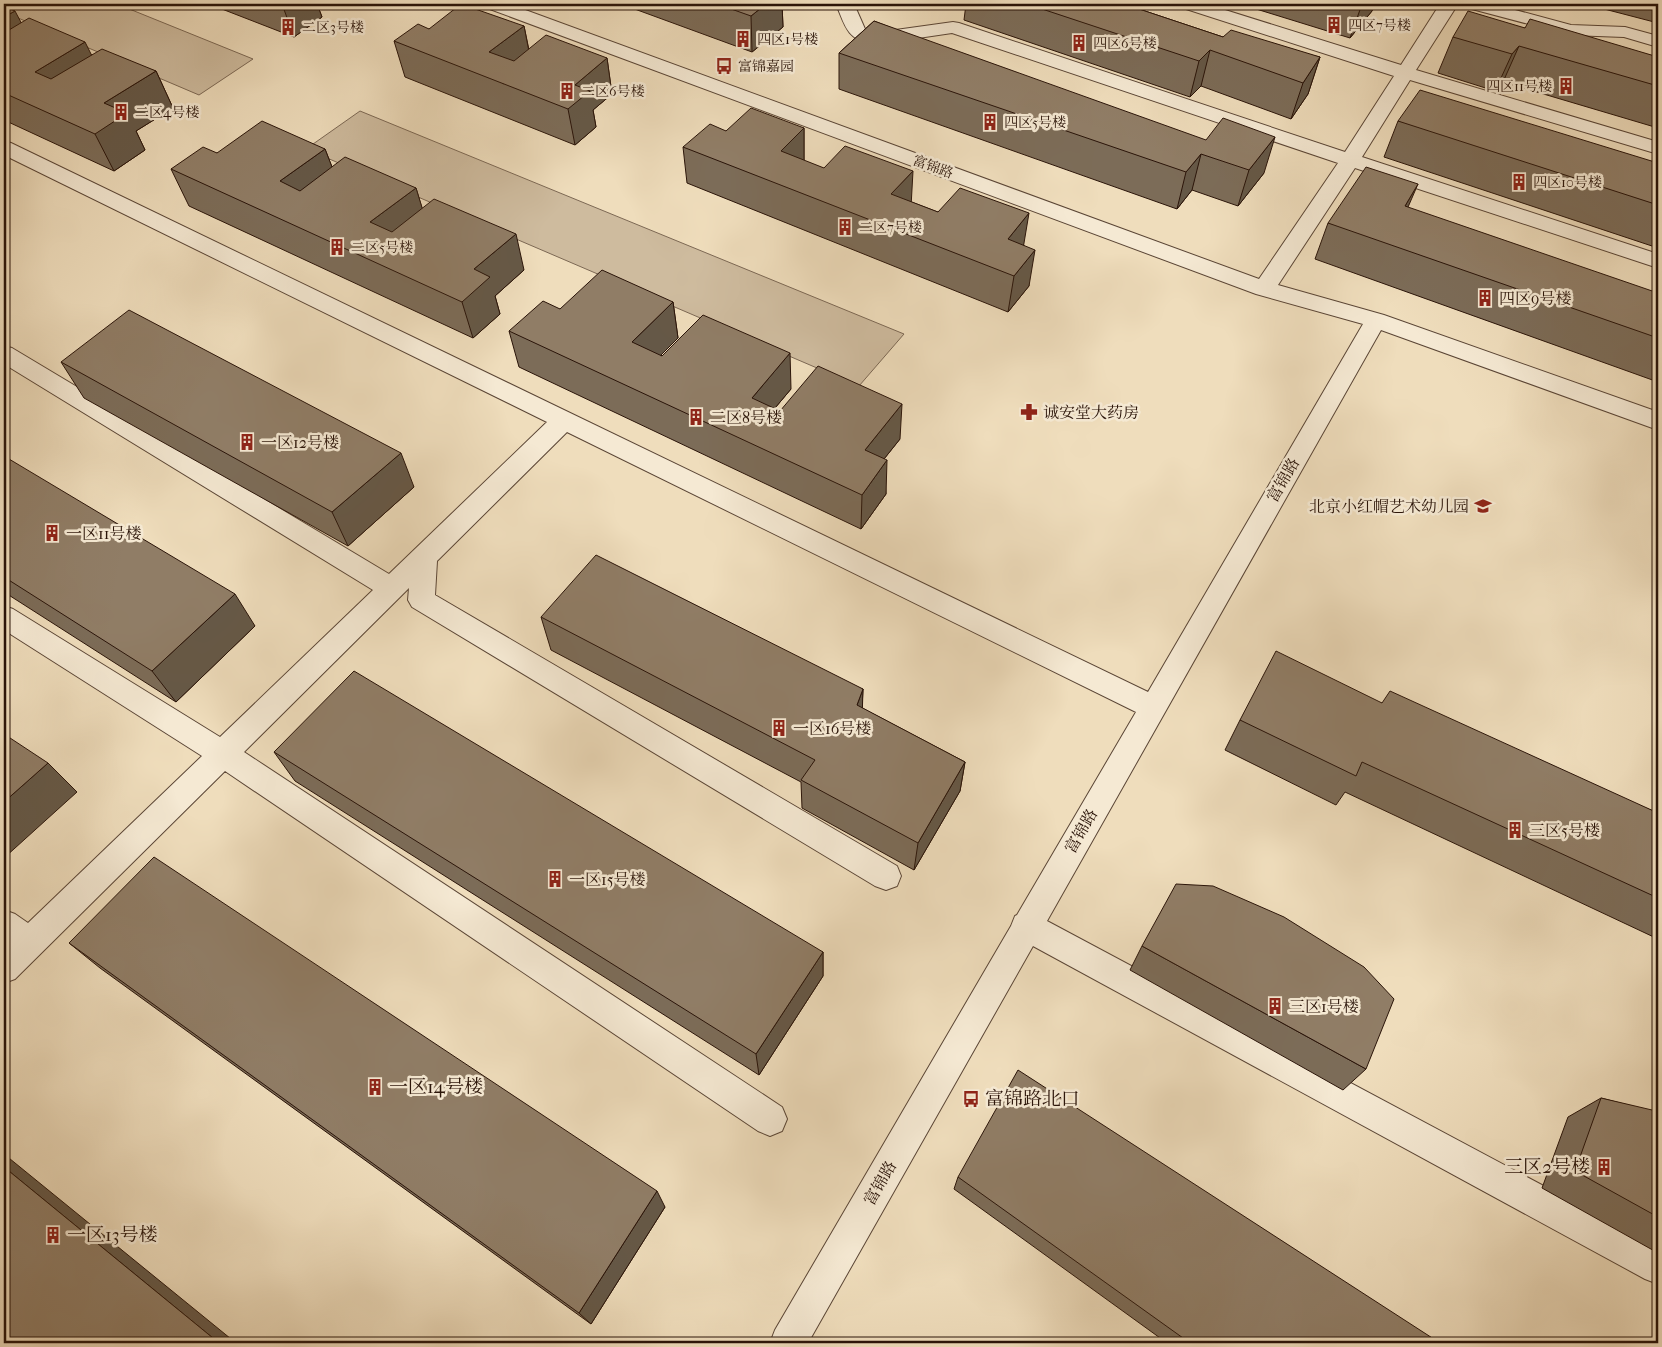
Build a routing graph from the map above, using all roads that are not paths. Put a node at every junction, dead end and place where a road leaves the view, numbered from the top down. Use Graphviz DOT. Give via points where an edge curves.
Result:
graph roads {
  1 [pos="493,4"];
  2 [pos="845,4"];
  3 [pos="1190,4"];
  4 [pos="1449,4"];
  5 [pos="1474,4"];
  6 [pos="1658,42"];
  7 [pos="1405,73"];
  8 [pos="4,147"];
  9 [pos="1658,148"];
  10 [pos="1350,160"];
  11 [pos="1658,260"];
  12 [pos="1264,289"];
  13 [pos="1376,320"];
  14 [pos="4,354"];
  15 [pos="564,420"];
  16 [pos="1658,421"];
  17 [pos="424,558"];
  18 [pos="392,588"];
  19 [pos="4,617"];
  20 [pos="1152,707"];
  21 [pos="223,754"];
  22 [pos="886,876"];
  23 [pos="4,924"];
  24 [pos="1026,926"];
  25 [pos="30,943"];
  26 [pos="4,968"];
  27 [pos="770,1119"];
  28 [pos="1658,1266"];
  29 [pos="788,1343"];
  1 -- 12 [label="street, 富锦路"];
  2 -- 10 [label="street" via="857,32 871,39 953,27"];
  3 -- 7 [label="street"];
  4 -- 7 [label="street"];
  5 -- 6 [label="street" via="1570,30 1625,32"];
  7 -- 9 [label="street"];
  7 -- 10 [label="street"];
  8 -- 15 [label="street"];
  10 -- 11 [label="street"];
  10 -- 12 [label="street"];
  12 -- 13 [label="street, 富锦路"];
  13 -- 16 [label="street, 富锦路"];
  13 -- 20 [label="street, 富锦路"];
  14 -- 18 [label="street"];
  15 -- 17 [label="street"];
  15 -- 20 [label="street"];
  17 -- 18 [label="street"];
  17 -- 22 [label="street" via="420,600"];
  18 -- 21 [label="street"];
  19 -- 21 [label="street"];
  20 -- 24 [label="street, 富锦路"];
  21 -- 25 [label="street"];
  21 -- 27 [label="street"];
  23 -- 25 [label="street"];
  24 -- 28 [label="street"];
  24 -- 29 [label="street, 富锦路"];
  25 -- 26 [label="street"];
}
